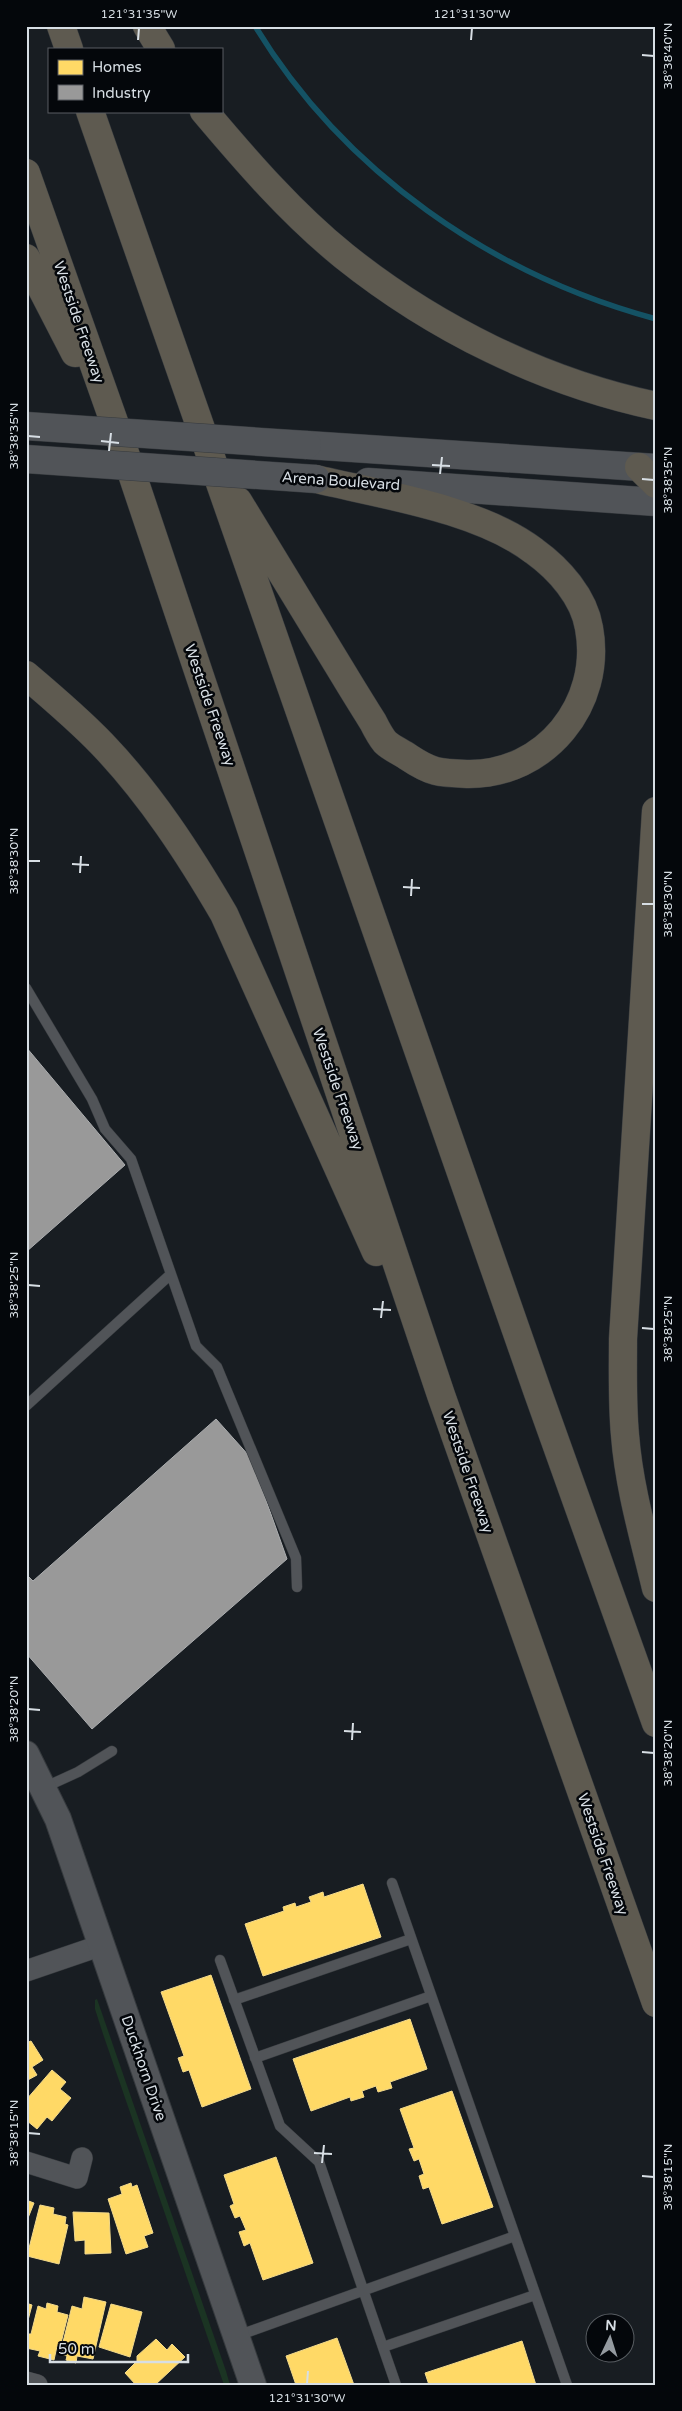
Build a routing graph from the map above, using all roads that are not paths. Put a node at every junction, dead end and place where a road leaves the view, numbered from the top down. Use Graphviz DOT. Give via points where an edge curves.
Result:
graph roads {
  1 [pos="61,26"];
  2 [pos="147,26"];
  3 [pos="69,48"];
  4 [pos="159,48"];
  5 [pos="90,112"];
  6 [pos="205,112"];
  7 [pos="26,173"];
  8 [pos="26,258"];
  9 [pos="656,406"];
  10 [pos="26,426"];
  11 [pos="124,450"];
  12 [pos="210,455"];
  13 [pos="26,459"];
  14 [pos="650,473"];
  15 [pos="316,479"];
  16 [pos="656,502"];
  17 [pos="26,674"];
  18 [pos="656,811"];
  19 [pos="26,988"];
  20 [pos="171,1274"];
  21 [pos="440,1395"];
  22 [pos="26,1406"];
  23 [pos="297,1587"];
  24 [pos="656,1588"];
  25 [pos="656,1723"];
  26 [pos="112,1751"];
  27 [pos="26,1754"];
  28 [pos="44,1788"];
  29 [pos="392,1882"];
  30 [pos="411,1939"];
  31 [pos="102,1945"];
  32 [pos="220,1960"];
  33 [pos="26,1972"];
  34 [pos="431,1996"];
  35 [pos="234,2000"];
  36 [pos="656,2003"];
  37 [pos="255,2058"];
  38 [pos="82,2158"];
  39 [pos="26,2162"];
  40 [pos="515,2236"];
  41 [pos="364,2290"];
  42 [pos="536,2295"];
  43 [pos="237,2336"];
  44 [pos="383,2348"];
  45 [pos="26,2382"];
  46 [pos="37,2385"];
  47 [pos="253,2385"];
  48 [pos="396,2385"];
  49 [pos="567,2385"];
  1 -- 3 [label="highway"];
  2 -- 4 [label="highway"];
  5 -- 12 [label="highway"];
  6 -- 9 [label="highway" via="242,157 292,208 343,255 401,297 462,335 519,360 576,384"];
  7 -- 11 [label="highway, Westside Freeway"];
  8 -- 11 [label="highway"];
  10 -- 14 [label="main road, bridge"];
  11 -- 21 [label="highway, Westside Freeway"];
  12 -- 15 [label="highway" via="385,742 426,770 485,774 524,761 559,735 574,717 584,696 591,661 589,628 580,601 568,584 533,550 499,530 448,511"];
  12 -- 25 [label="highway"];
  13 -- 15 [label="main road, Arena Boulevard, bridge"];
  15 -- 16 [label="main road, Arena Boulevard"];
  17 -- 21 [label="highway" via="102,744 143,792 201,874 219,906"];
  18 -- 24 [label="highway" via="623,1340 623,1400 633,1486"];
  19 -- 20 [label="lane" via="92,1099 105,1128 132,1159"];
  20 -- 22 [label="lane"];
  20 -- 23 [label="lane" via="196,1346 217,1367 296,1558"];
  21 -- 36 [label="highway, Westside Freeway"];
  26 -- 28 [label="lane"];
  27 -- 28 [label="street, Duckhorn Drive"];
  28 -- 31 [label="street, Duckhorn Drive"];
  29 -- 30 [label="lane"];
  30 -- 34 [label="lane"];
  30 -- 35 [label="lane"];
  31 -- 33 [label="street"];
  31 -- 43 [label="street, Duckhorn Drive"];
  32 -- 35 [label="lane"];
  34 -- 37 [label="lane"];
  34 -- 40 [label="lane"];
  35 -- 37 [label="lane"];
  37 -- 41 [label="lane" via="280,2126 319,2162"];
  38 -- 39 [label="street" via="77,2178"];
  40 -- 41 [label="lane"];
  40 -- 42 [label="lane"];
  41 -- 43 [label="lane"];
  41 -- 44 [label="lane"];
  42 -- 44 [label="lane"];
  42 -- 49 [label="lane"];
  43 -- 47 [label="street, Duckhorn Drive"];
  44 -- 48 [label="lane"];
  45 -- 46 [label="street"];
}
